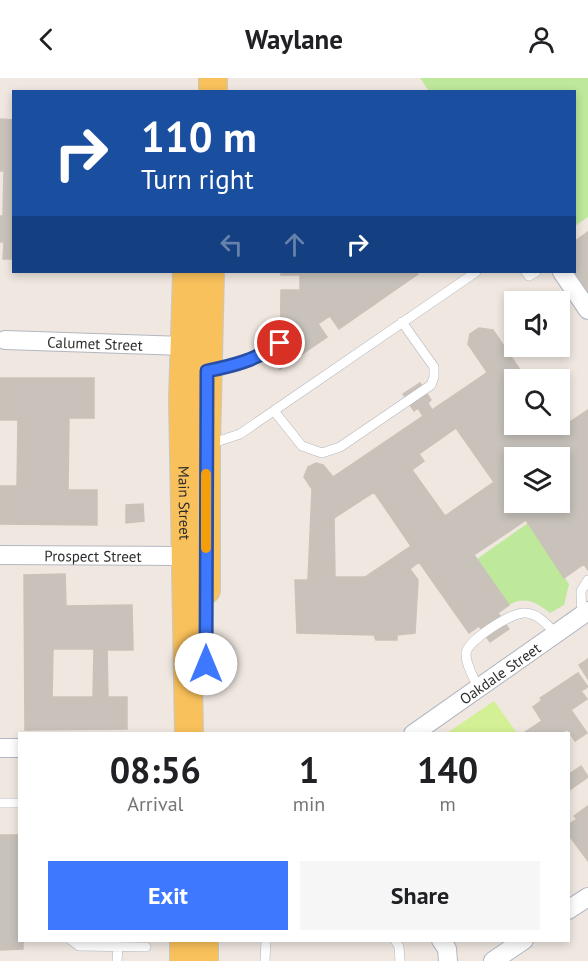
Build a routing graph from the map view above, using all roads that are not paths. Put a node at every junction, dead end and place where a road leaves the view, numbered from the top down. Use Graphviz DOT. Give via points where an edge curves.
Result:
graph roads {
  1 [pos="187,273"];
  2 [pos="210,273"];
  3 [pos="475,273"];
  4 [pos="563,273"];
  5 [pos="588,310"];
  6 [pos="402,322"];
  7 [pos="5,340"];
  8 [pos="280,343"];
  9 [pos="192,363"];
  10 [pos="274,411"];
  11 [pos="195,448"];
  12 [pos="0,555"];
  13 [pos="186,556"];
  14 [pos="588,580"];
  15 [pos="585,613"];
  16 [pos="556,634"];
  17 [pos="478,688"];
  18 [pos="189,732"];
  19 [pos="207,732"];
  20 [pos="416,732"];
  21 [pos="0,748"];
  22 [pos="18,748"];
  23 [pos="0,803"];
  24 [pos="18,803"];
  25 [pos="588,897"];
  26 [pos="570,909"];
  27 [pos="74,942"];
  28 [pos="184,942"];
  29 [pos="204,942"];
  30 [pos="266,942"];
  31 [pos="396,942"];
  32 [pos="442,942"];
  33 [pos="521,942"];
  34 [pos="118,946"];
  35 [pos="146,947"];
  36 [pos="117,961"];
  37 [pos="184,961"];
  38 [pos="204,961"];
  39 [pos="265,961"];
  40 [pos="400,961"];
  41 [pos="447,961"];
  42 [pos="493,961"];
  1 -- 9 [label="main road, Main Street"];
  2 -- 9 [label="main road, Main Street"];
  3 -- 6 [label="lane"];
  4 -- 5 [label="street"];
  6 -- 10 [label="lane"];
  6 -- 10 [label="lane" via="434,367 431,385 340,447 322,453 302,446"];
  7 -- 9 [label="street, Calumet Street"];
  8 -- 9 [label="lane" via="241,364"];
  9 -- 11 [label="main road, Main Street"];
  10 -- 11 [label="lane" via="240,434"];
  11 -- 13 [label="main road, Main Street"];
  11 -- 19 [label="main road, Main Street"];
  12 -- 13 [label="street, Prospect Street"];
  13 -- 18 [label="main road, Main Street"];
  14 -- 15 [label="lane" via="581,591"];
  15 -- 16 [label="street, Oakdale Street"];
  16 -- 17 [label="street, Oakdale Street"];
  16 -- 17 [label="lane" via="538,616 524,612 510,616 469,645 466,658"];
  17 -- 20 [label="street, Oakdale Street"];
  21 -- 22 [label="street"];
  23 -- 24 [label="lane"];
  25 -- 26 [label="street"];
  27 -- 34 [label="lane" via="79,946"];
  28 -- 37 [label="main road"];
  29 -- 38 [label="main road"];
  30 -- 39 [label="lane"];
  31 -- 40 [label="lane"];
  32 -- 41 [label="street"];
  33 -- 42 [label="street"];
  34 -- 35 [label="lane"];
  34 -- 36 [label="lane"];
}
